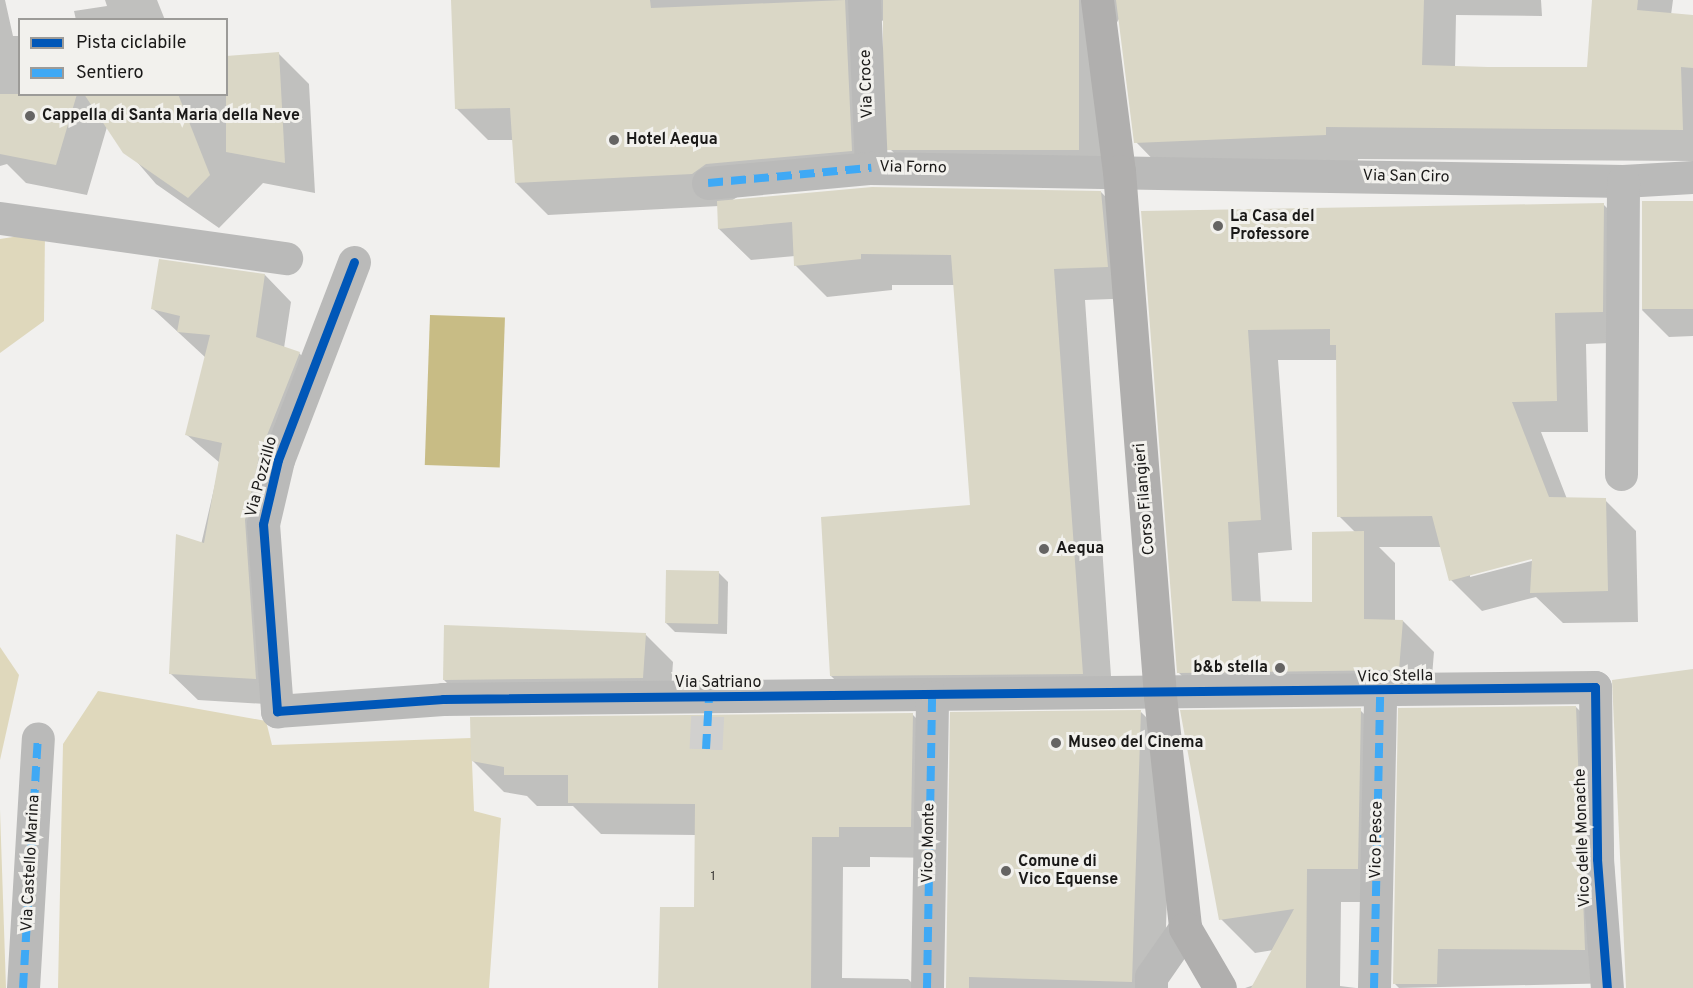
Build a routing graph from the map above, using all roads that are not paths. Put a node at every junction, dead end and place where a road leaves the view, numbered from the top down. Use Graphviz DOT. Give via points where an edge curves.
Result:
graph roads {
  1 [pos="864,0"];
  2 [pos="1097,0"];
  3 [pos="871,168"];
  4 [pos="1119,171"];
  5 [pos="1693,177"];
  6 [pos="1623,181"];
  7 [pos="708,183"];
  8 [pos="0,218"];
  9 [pos="286,258"];
  10 [pos="354,262"];
  11 [pos="1620,474"];
  12 [pos="1595,687"];
  13 [pos="1380,693"];
  14 [pos="1160,696"];
  15 [pos="932,697"];
  16 [pos="277,711"];
  17 [pos="38,738"];
  18 [pos="1185,928"];
  19 [pos="23,988"];
  20 [pos="927,988"];
  21 [pos="1151,988"];
  22 [pos="1220,988"];
  23 [pos="1374,988"];
  24 [pos="1606,988"];
  1 -- 3 [label="street, Via Croce"];
  2 -- 4 [label="street, Corso Filangieri"];
  3 -- 4 [label="street, Via Forno"];
  3 -- 7 [label="street, Via Forno"];
  4 -- 6 [label="street, Via San Ciro"];
  4 -- 14 [label="street, Corso Filangieri"];
  5 -- 6 [label="street, Via San Ciro"];
  6 -- 11 [label="street"];
  8 -- 9 [label="street"];
  10 -- 16 [label="street, Via Pozzillo" via="278,460 263,524"];
  12 -- 13 [label="street, Vico Stella"];
  12 -- 24 [label="street, Vico delle Monache" via="1597,859"];
  13 -- 14 [label="street, Vico Stella"];
  13 -- 23 [label="street, Vico Pesce"];
  14 -- 15 [label="street, Via Satriano"];
  14 -- 18 [label="street, Corso Filangieri"];
  15 -- 16 [label="street, Via Satriano" via="708,703 443,699"];
  15 -- 20 [label="street, Vico Monte"];
  17 -- 19 [label="street, Via Castello Marina"];
  18 -- 21 [label="street" via="1151,977"];
  18 -- 22 [label="street, Corso Filangieri"];
}
